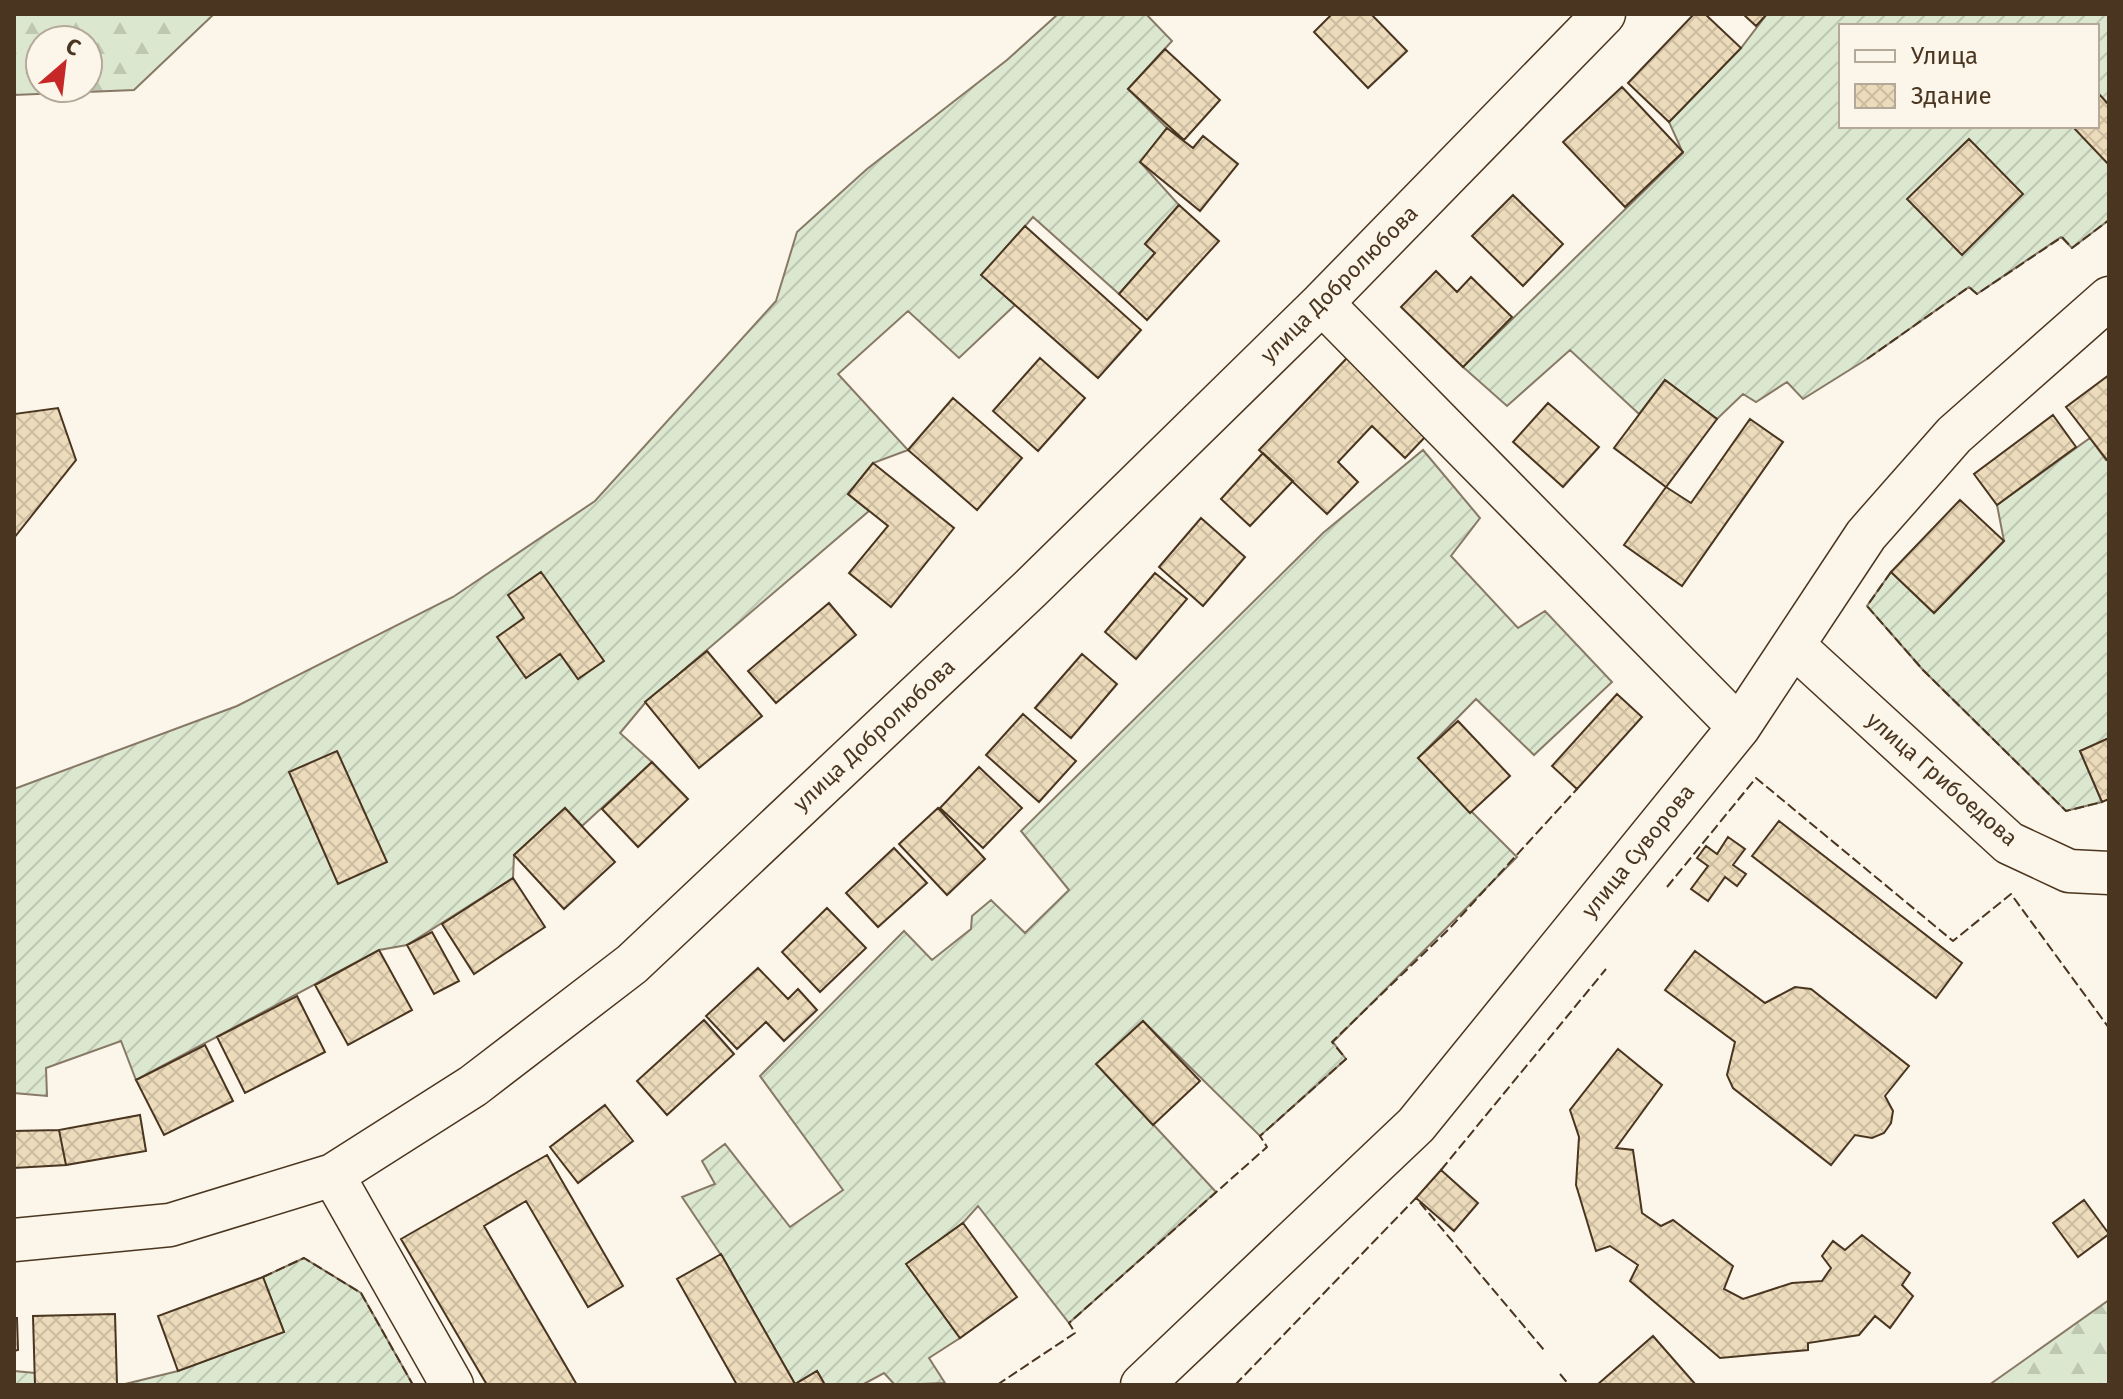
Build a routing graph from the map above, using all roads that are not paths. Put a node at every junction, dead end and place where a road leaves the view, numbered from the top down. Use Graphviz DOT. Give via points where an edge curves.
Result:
graph roads {
  1 [pos="1604,14"];
  2 [pos="2109,298"];
  3 [pos="1322,303"];
  4 [pos="1794,646"];
  5 [pos="1739,727"];
  6 [pos="2109,873"];
  7 [pos="333,1175"];
  8 [pos="14,1240"];
  9 [pos="452,1385"];
  10 [pos="1142,1385"];
  1 -- 3 [label="street, улица Добролюбова"];
  2 -- 4 [label="street, улица Суворова" via="1954,435 1866,535"];
  3 -- 5 [label="street"];
  3 -- 7 [label="street, улица Добролюбова" via="1031,588 632,964 473,1086"];
  4 -- 5 [label="street, улица Суворова"];
  4 -- 6 [label="street, улица Грибоедова" via="2009,843 2069,871"];
  5 -- 10 [label="street, улица Суворова" via="1416,1125"];
  7 -- 8 [label="street, улица Добролюбова" via="170,1225"];
  7 -- 9 [label="street"];
}
